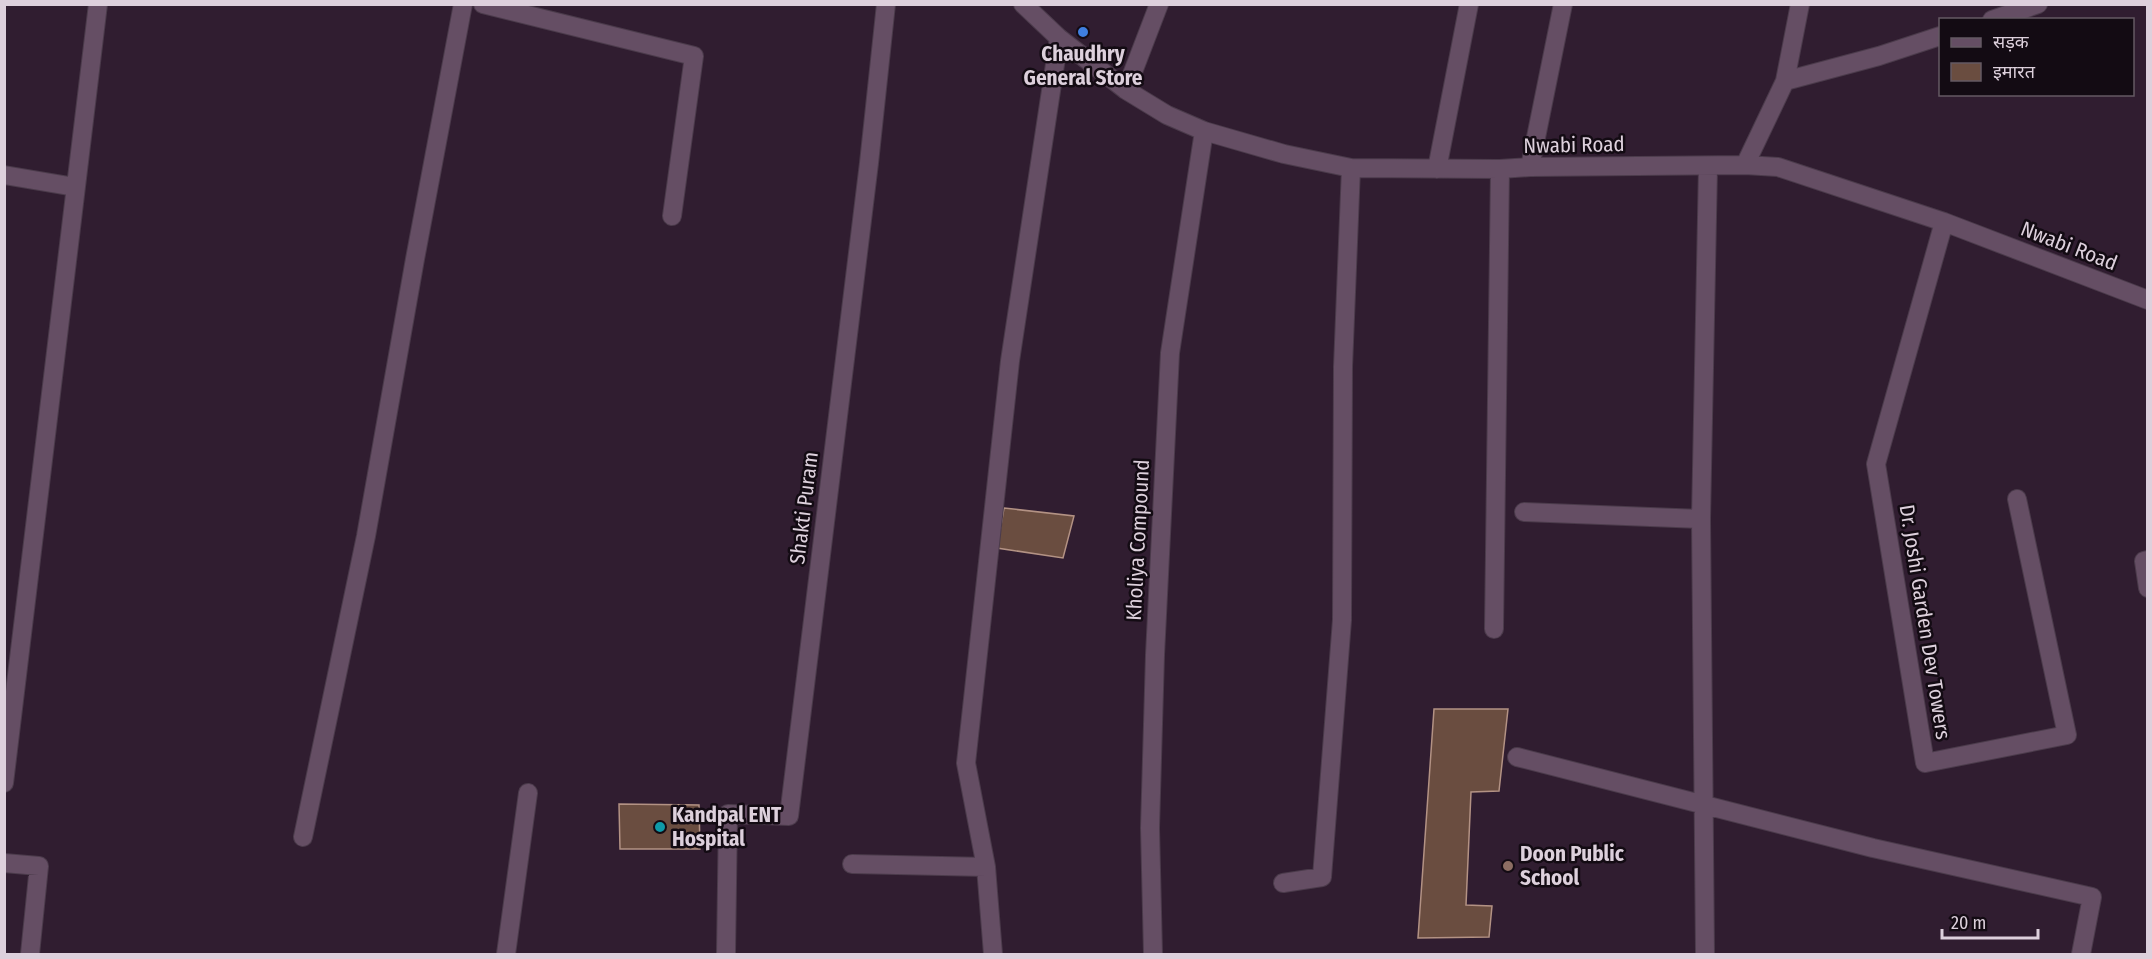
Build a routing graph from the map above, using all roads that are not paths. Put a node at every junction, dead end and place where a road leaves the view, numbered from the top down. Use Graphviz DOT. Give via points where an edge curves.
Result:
graph roads {
  1 [pos="98,4"];
  2 [pos="463,4"];
  3 [pos="483,4"];
  4 [pos="886,4"];
  5 [pos="1023,4"];
  6 [pos="1158,4"];
  7 [pos="1469,4"];
  8 [pos="1563,4"];
  9 [pos="1800,4"];
  10 [pos="2038,4"];
  11 [pos="1998,18"];
  12 [pos="1939,37"];
  13 [pos="1059,38"];
  14 [pos="1785,81"];
  15 [pos="1126,90"];
  16 [pos="1204,131"];
  17 [pos="1745,165"];
  18 [pos="1530,167"];
  19 [pos="1708,167"];
  20 [pos="1351,168"];
  21 [pos="1437,169"];
  22 [pos="1500,169"];
  23 [pos="4,176"];
  24 [pos="75,187"];
  25 [pos="672,216"];
  26 [pos="1944,222"];
  27 [pos="2148,300"];
  28 [pos="2017,499"];
  29 [pos="1524,512"];
  30 [pos="1701,519"];
  31 [pos="2148,560"];
  32 [pos="2148,588"];
  33 [pos="1494,629"];
  34 [pos="1517,757"];
  35 [pos="4,783"];
  36 [pos="528,793"];
  37 [pos="1704,804"];
  38 [pos="303,837"];
  39 [pos="4,863"];
  40 [pos="852,864"];
  41 [pos="986,867"];
  42 [pos="1283,883"];
  43 [pos="30,954"];
  44 [pos="507,954"];
  45 [pos="726,954"];
  46 [pos="993,954"];
  47 [pos="1153,954"];
  48 [pos="1705,954"];
  49 [pos="2081,954"];
  1 -- 24 [label="street"];
  2 -- 38 [label="street" via="366,536"];
  3 -- 25 [label="street" via="694,56"];
  4 -- 45 [label="street, Shakti Puram" via="789,816 728,814"];
  5 -- 13 [label="street, Nwabi Road"];
  6 -- 15 [label="street"];
  7 -- 21 [label="street"];
  8 -- 18 [label="street"];
  9 -- 14 [label="street"];
  10 -- 11 [label="street"];
  12 -- 14 [label="street"];
  13 -- 15 [label="street, Nwabi Road"];
  13 -- 41 [label="street" via="1010,360 966,763"];
  14 -- 17 [label="street"];
  15 -- 16 [label="street, Nwabi Road" via="1167,115"];
  16 -- 20 [label="street, Nwabi Road"];
  16 -- 47 [label="street, Kholiya Compound" via="1170,353 1150,828"];
  17 -- 19 [label="street, Nwabi Road"];
  17 -- 26 [label="street, Nwabi Road" via="1778,168"];
  18 -- 19 [label="street, Nwabi Road"];
  18 -- 22 [label="street, Nwabi Road"];
  19 -- 30 [label="street"];
  20 -- 21 [label="street, Nwabi Road"];
  20 -- 42 [label="street" via="1343,367 1342,620 1322,877"];
  21 -- 22 [label="street, Nwabi Road"];
  22 -- 33 [label="street"];
  23 -- 24 [label="street"];
  24 -- 35 [label="street"];
  26 -- 27 [label="street, Nwabi Road"];
  26 -- 28 [label="street, Dr. Joshi Garden Dev Towers" via="1876,464 1926,763 2067,735"];
  29 -- 30 [label="street"];
  30 -- 37 [label="street"];
  31 -- 32 [label="street" via="2144,561"];
  34 -- 37 [label="street"];
  36 -- 44 [label="street"];
  37 -- 48 [label="street"];
  37 -- 49 [label="street" via="1873,848 2092,897"];
  39 -- 43 [label="street" via="39,866"];
  40 -- 41 [label="street"];
  41 -- 46 [label="street"];
}
